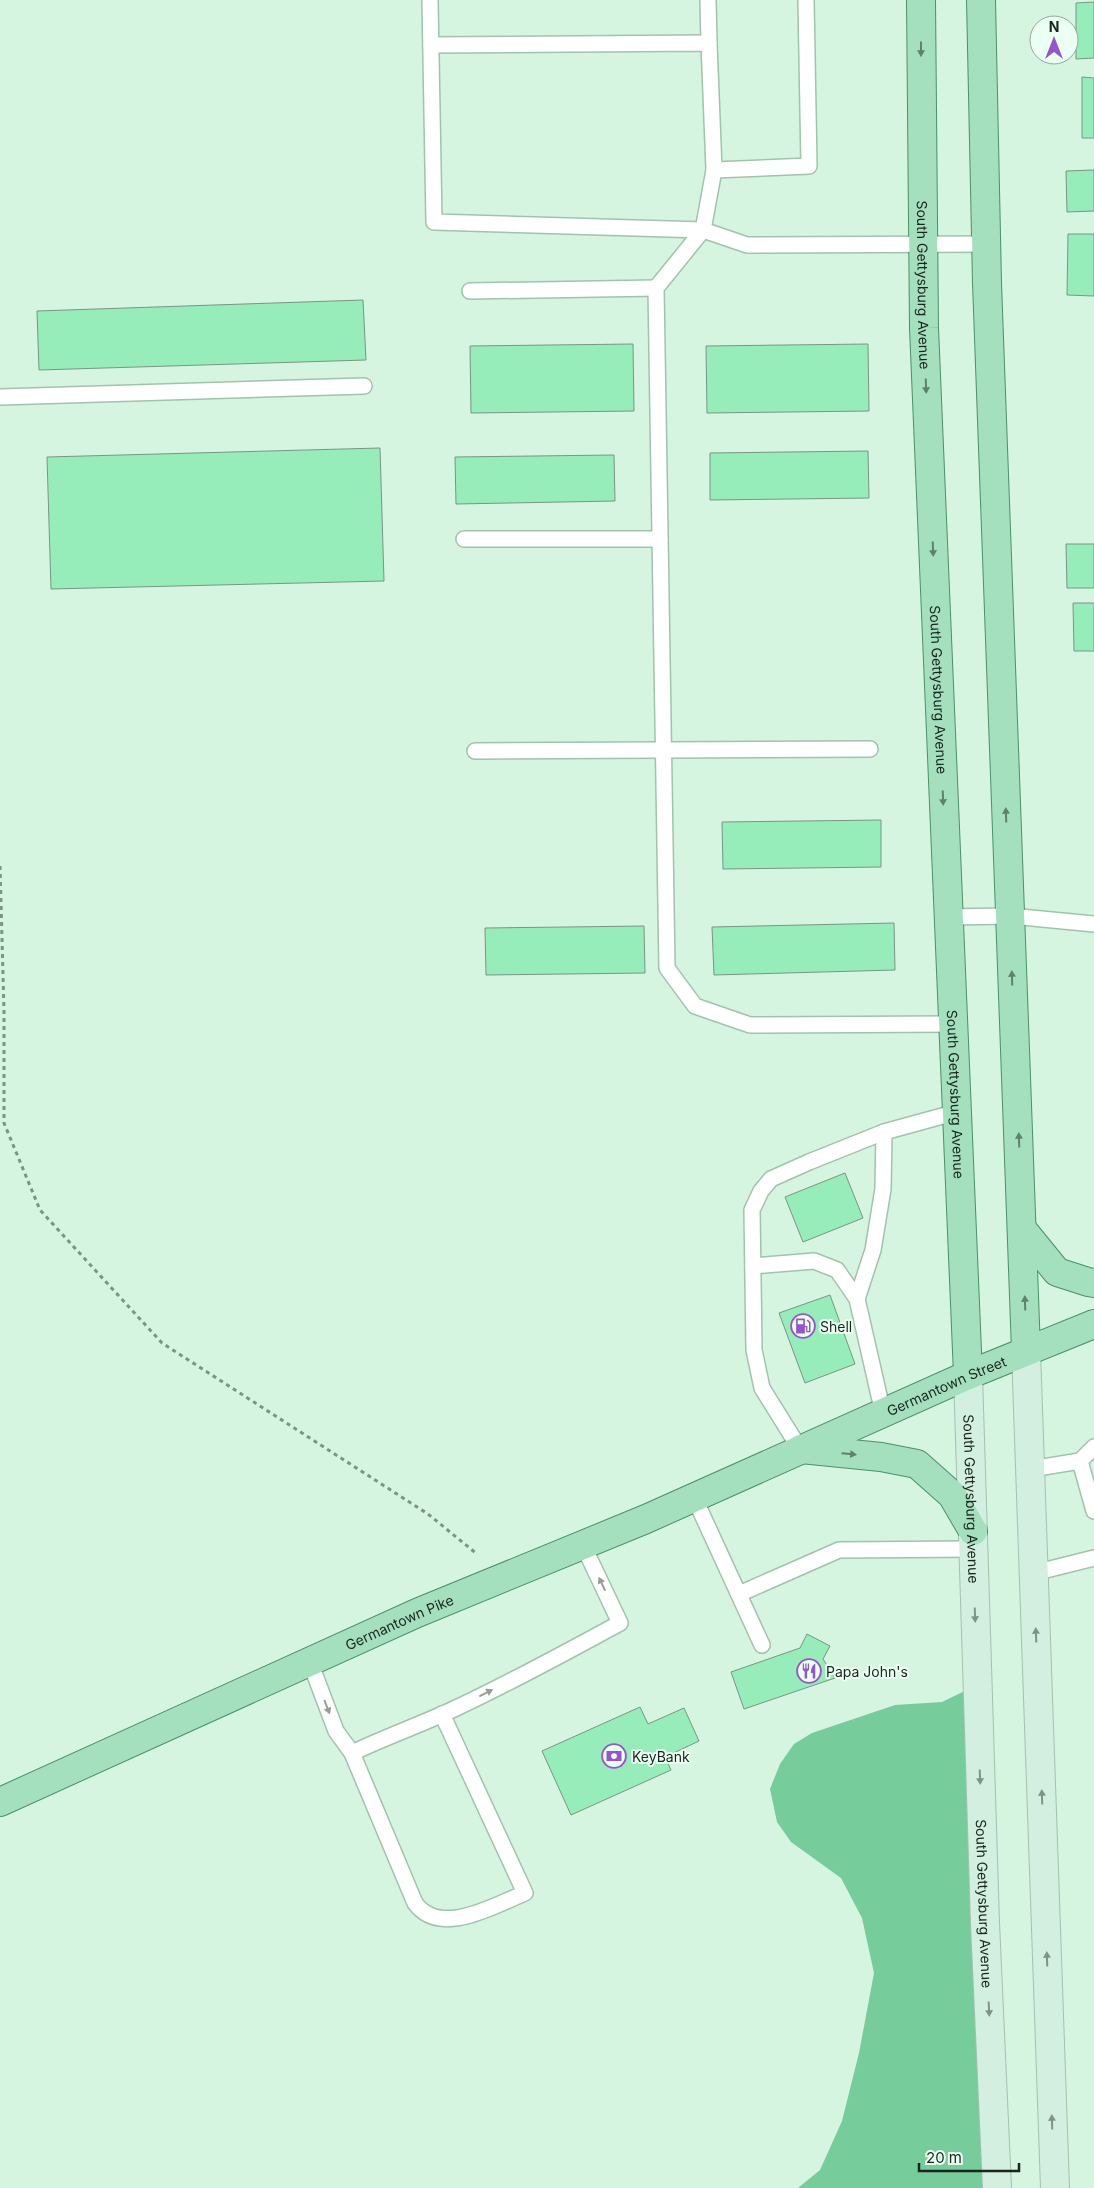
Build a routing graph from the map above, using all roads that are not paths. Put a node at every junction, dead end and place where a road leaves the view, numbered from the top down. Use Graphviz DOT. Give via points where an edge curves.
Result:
graph roads {
  1 [pos="430,0"];
  2 [pos="708,0"];
  3 [pos="806,0"];
  4 [pos="921,0"];
  5 [pos="981,0"];
  6 [pos="709,42"];
  7 [pos="431,45"];
  8 [pos="714,170"];
  9 [pos="703,230"];
  10 [pos="987,244"];
  11 [pos="922,245"];
  12 [pos="656,288"];
  13 [pos="470,291"];
  14 [pos="364,386"];
  15 [pos="0,397"];
  16 [pos="464,539"];
  17 [pos="660,539"];
  18 [pos="870,749"];
  19 [pos="664,750"];
  20 [pos="475,751"];
  21 [pos="1010,916"];
  22 [pos="948,917"];
  23 [pos="1094,924"];
  24 [pos="953,1024"];
  25 [pos="957,1112"];
  26 [pos="884,1132"];
  27 [pos="1022,1229"];
  28 [pos="753,1266"];
  29 [pos="1094,1283"];
  30 [pos="857,1299"];
  31 [pos="1094,1324"];
  32 [pos="1026,1351"];
  33 [pos="968,1375"];
  34 [pos="883,1413"];
  35 [pos="1094,1447"];
  36 [pos="800,1449"];
  37 [pos="1080,1461"];
  38 [pos="1031,1469"];
  39 [pos="694,1497"];
  40 [pos="1094,1511"];
  41 [pos="973,1540"];
  42 [pos="583,1545"];
  43 [pos="1094,1558"];
  44 [pos="1034,1573"];
  45 [pos="739,1594"];
  46 [pos="762,1645"];
  47 [pos="310,1662"];
  48 [pos="442,1714"];
  49 [pos="352,1752"];
  50 [pos="0,1802"];
  51 [pos="997,2188"];
  52 [pos="1055,2188"];
  1 -- 7 [label="lane"];
  2 -- 6 [label="lane"];
  3 -- 8 [label="lane" via="809,166"];
  4 -- 11 [label="main road, South Gettysburg Avenue, one-way"];
  5 -- 10 [label="main road"];
  6 -- 7 [label="lane"];
  6 -- 8 [label="lane"];
  7 -- 9 [label="lane" via="434,222"];
  8 -- 9 [label="lane"];
  9 -- 11 [label="lane" via="747,245"];
  9 -- 12 [label="lane"];
  10 -- 11 [label="lane"];
  21 -- 10 [label="main road, one-way"];
  11 -- 22 [label="main road, South Gettysburg Avenue, one-way"];
  12 -- 13 [label="lane"];
  12 -- 17 [label="lane"];
  14 -- 15 [label="lane"];
  16 -- 17 [label="lane"];
  17 -- 19 [label="lane"];
  18 -- 19 [label="lane"];
  19 -- 20 [label="lane"];
  19 -- 24 [label="lane" via="667,968 695,1006 750,1025"];
  21 -- 22 [label="lane"];
  21 -- 23 [label="lane"];
  27 -- 21 [label="main road, one-way"];
  22 -- 24 [label="main road, South Gettysburg Avenue"];
  24 -- 25 [label="main road, South Gettysburg Avenue"];
  25 -- 26 [label="lane"];
  25 -- 33 [label="main road, South Gettysburg Avenue"];
  26 -- 28 [label="lane" via="771,1179 752,1210"];
  26 -- 30 [label="lane" via="884,1189 873,1250"];
  27 -- 29 [label="main road" via="1057,1272"];
  32 -- 27 [label="main road, one-way"];
  28 -- 30 [label="lane" via="814,1261 837,1270"];
  28 -- 36 [label="lane" via="754,1350 762,1388"];
  30 -- 34 [label="lane"];
  31 -- 32 [label="main road, Germantown Street"];
  32 -- 33 [label="main road, Germantown Street"];
  32 -- 38 [label="main road"];
  33 -- 34 [label="main road, Germantown Street"];
  33 -- 41 [label="main road, South Gettysburg Avenue"];
  34 -- 36 [label="main road, Germantown Street"];
  35 -- 37 [label="lane"];
  36 -- 39 [label="main road, Germantown Pike"];
  36 -- 41 [label="main road, one-way" via="881,1456 917,1464 952,1495"];
  37 -- 38 [label="lane"];
  37 -- 40 [label="lane"];
  38 -- 44 [label="main road"];
  39 -- 42 [label="main road, Germantown Pike"];
  39 -- 45 [label="lane"];
  41 -- 45 [label="lane" via="839,1550"];
  41 -- 51 [label="main road, South Gettysburg Avenue, one-way"];
  42 -- 47 [label="main road, Germantown Pike" via="416,1613"];
  48 -- 42 [label="lane, one-way" via="620,1623"];
  43 -- 44 [label="lane"];
  52 -- 44 [label="main road, one-way"];
  45 -- 46 [label="lane"];
  47 -- 49 [label="lane, one-way" via="336,1731"];
  47 -- 50 [label="main road, Germantown Pike"];
  48 -- 49 [label="lane"];
  48 -- 49 [label="lane" via="525,1893 470,1916 431,1918 421,1912"];
}
